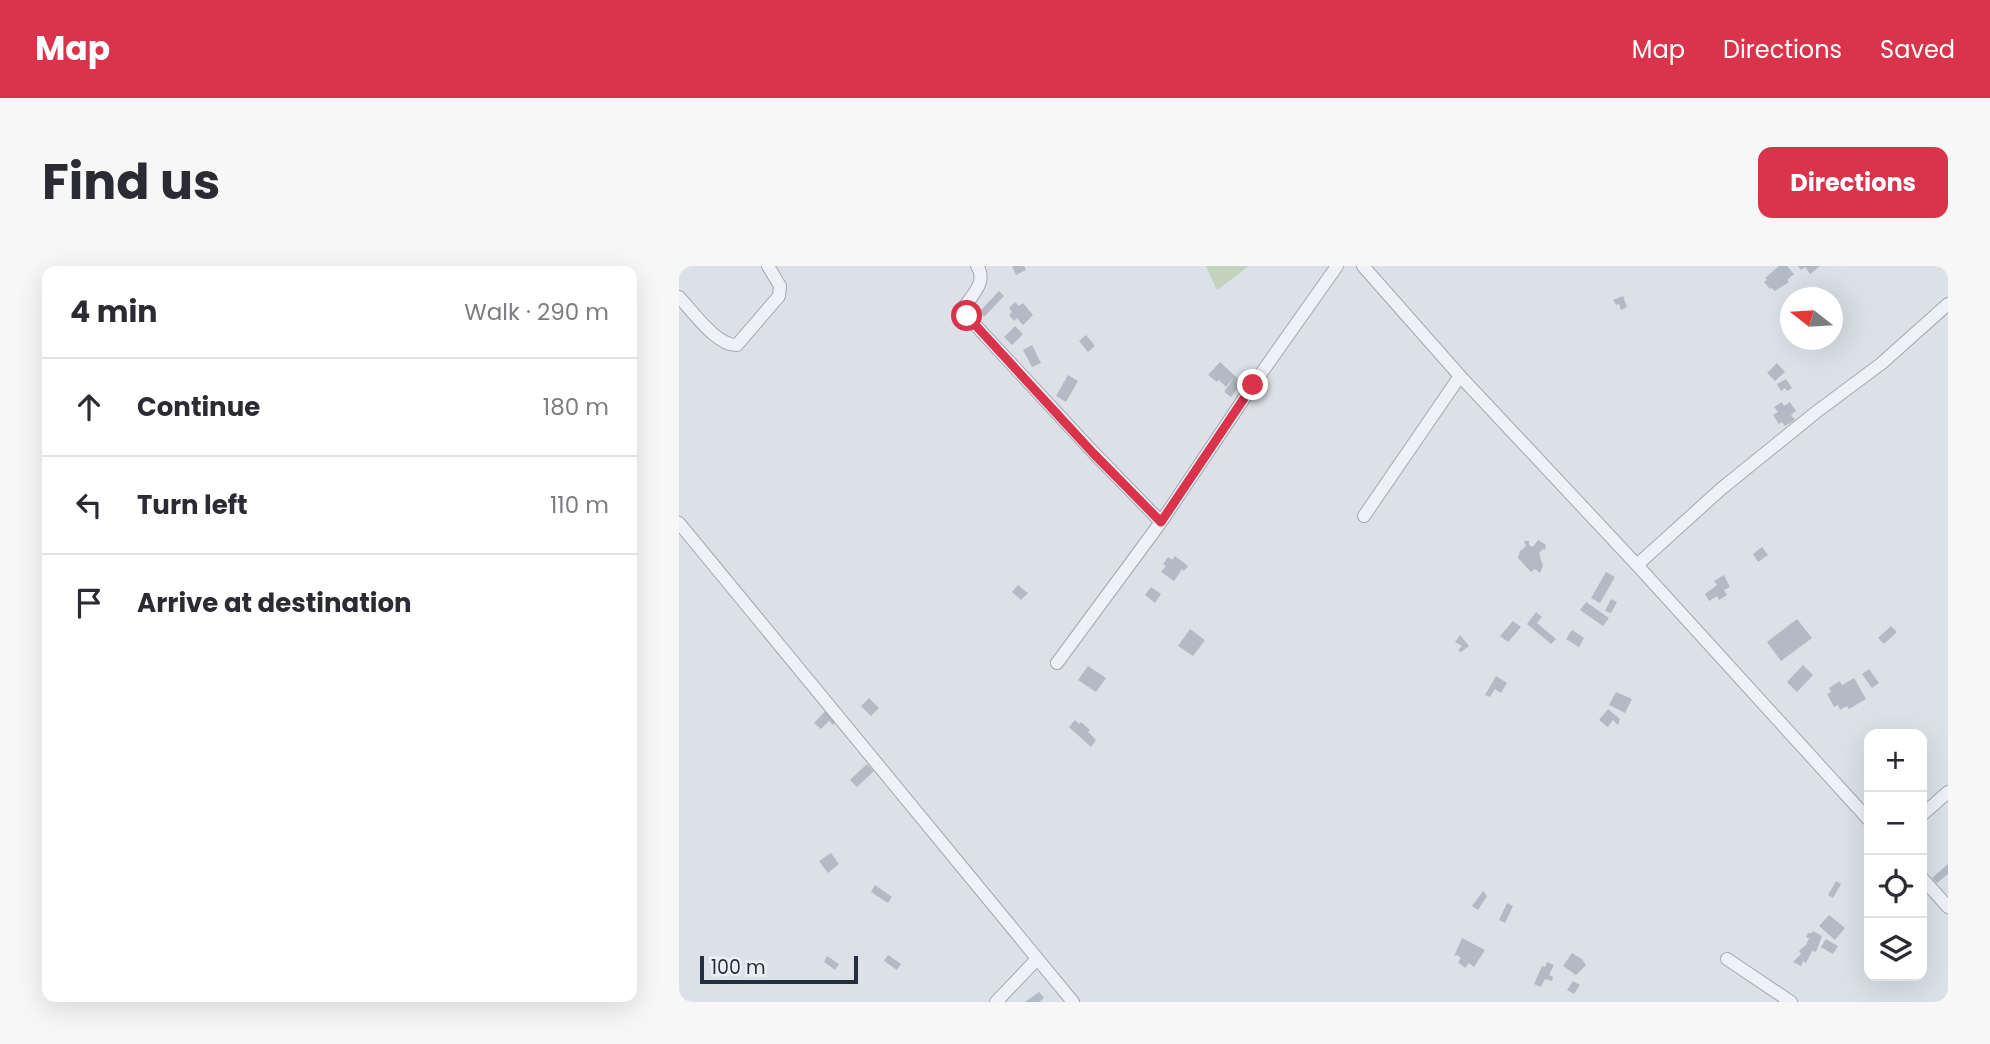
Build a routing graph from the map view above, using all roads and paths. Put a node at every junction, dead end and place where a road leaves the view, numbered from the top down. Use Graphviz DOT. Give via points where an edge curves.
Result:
graph roads {
  1 [pos="768,266"];
  2 [pos="977,266"];
  3 [pos="1337,266"];
  4 [pos="1363,266"];
  5 [pos="679,297"];
  6 [pos="1948,304"];
  7 [pos="1460,376"];
  8 [pos="1364,516"];
  9 [pos="1161,522"];
  10 [pos="679,523"];
  11 [pos="1637,565"];
  12 [pos="1058,663"];
  13 [pos="1948,792"];
  14 [pos="1927,811"];
  15 [pos="1864,815"];
  16 [pos="1927,884"];
  17 [pos="1948,907"];
  18 [pos="1727,959"];
  19 [pos="1037,960"];
  20 [pos="996,1002"];
  21 [pos="1073,1002"];
  22 [pos="1791,1002"];
  1 -- 5 [label="street" via="780,286 779,296 737,345 717,337"];
  2 -- 9 [label="street" via="982,281 963,309 967,316"];
  3 -- 9 [label="street"];
  4 -- 7 [label="street"];
  6 -- 11 [label="street" via="1882,363 1721,489"];
  7 -- 8 [label="street"];
  7 -- 11 [label="street"];
  9 -- 12 [label="street"];
  10 -- 19 [label="street"];
  11 -- 15 [label="street"];
  13 -- 14 [label="street"];
  16 -- 17 [label="street"];
  18 -- 22 [label="street"];
  19 -- 20 [label="street"];
  19 -- 21 [label="street"];
}
